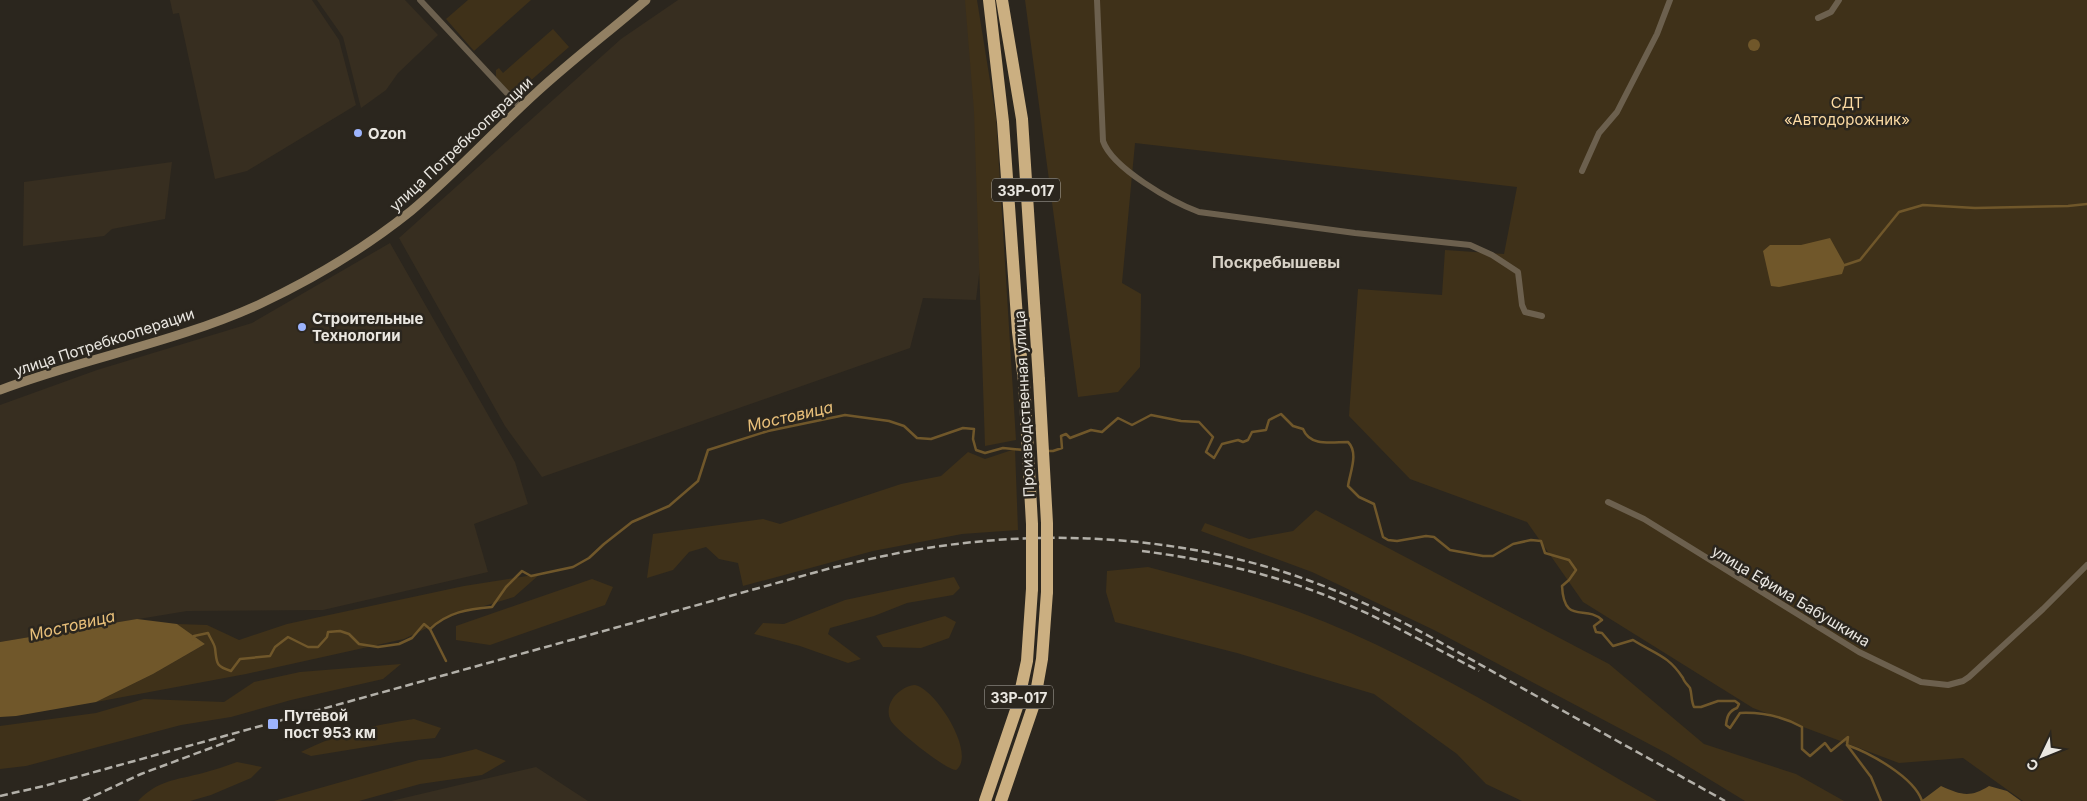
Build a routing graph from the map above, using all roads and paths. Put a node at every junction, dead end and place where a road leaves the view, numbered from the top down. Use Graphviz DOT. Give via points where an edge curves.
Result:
graph roads {
  1 [pos="420,0"];
  2 [pos="646,0"];
  3 [pos="989,0"];
  4 [pos="1002,0"];
  5 [pos="1096,0"];
  6 [pos="1670,0"];
  7 [pos="1839,0"];
  8 [pos="1818,18"];
  9 [pos="520,107"];
  10 [pos="1582,171"];
  11 [pos="1542,316"];
  12 [pos="0,390"];
  13 [pos="1608,502"];
  14 [pos="2087,565"];
  15 [pos="985,801"];
  16 [pos="1001,801"];
  1 -- 9 [label="street"];
  2 -- 9 [label="main road, улица Потребкооперации"];
  3 -- 15 [label="highway, Производственная улица / 33Р-017, bridge" via="1003,122 1024,381 1032,589 1027,661 1017,707"];
  4 -- 16 [label="highway, Производственная улица / 33Р-017, bridge" via="1022,119 1047,523 1047,592 1042,659 1034,704"];
  5 -- 11 [label="street" via="1103,141 1116,162 1134,175 1184,206 1200,212 1470,245 1518,272 1522,305 1526,312"];
  6 -- 10 [label="street" via="1657,34 1617,112 1599,133"];
  7 -- 8 [label="street" via="1831,12"];
  9 -- 12 [label="main road, улица Потребкооперации" via="448,177 387,230 281,293 225,319"];
  13 -- 14 [label="street, улица Ефима Бабушкина" via="1644,519 1859,652 1921,682 1948,685 1969,677"];
}
